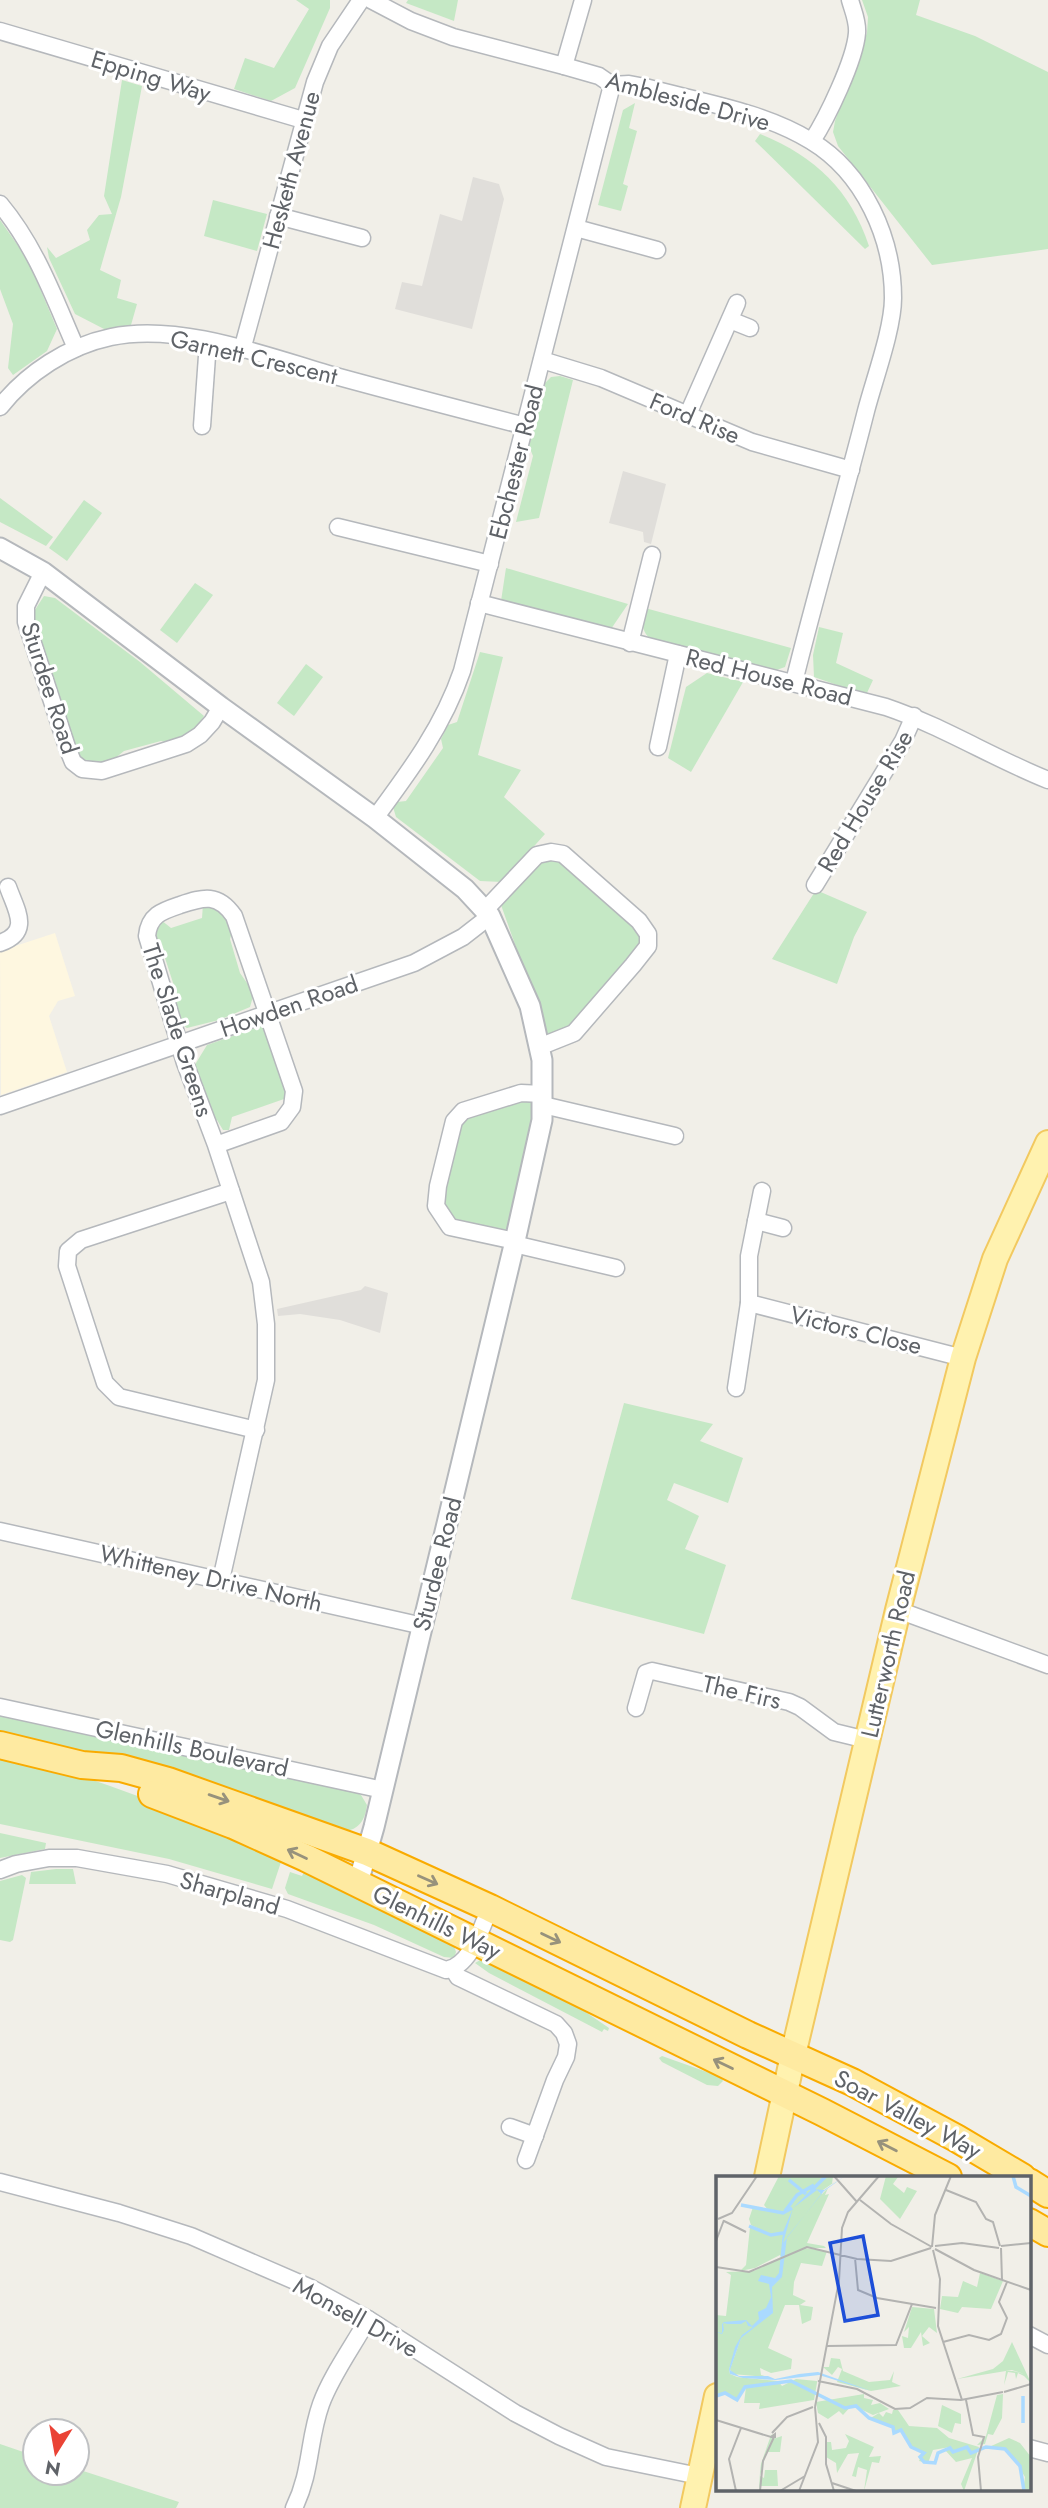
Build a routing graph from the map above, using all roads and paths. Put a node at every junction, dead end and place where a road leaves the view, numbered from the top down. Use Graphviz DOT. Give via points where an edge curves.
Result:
graph roads {
  1 [pos="361,0"];
  2 [pos="371,0"];
  3 [pos="583,0"];
  4 [pos="850,0"];
  5 [pos="0,31"];
  6 [pos="564,66"];
  7 [pos="612,85"];
  8 [pos="303,120"];
  9 [pos="812,141"];
  10 [pos="0,204"];
  11 [pos="278,216"];
  12 [pos="576,228"];
  13 [pos="362,238"];
  14 [pos="657,250"];
  15 [pos="737,303"];
  16 [pos="730,320"];
  17 [pos="750,328"];
  18 [pos="208,342"];
  19 [pos="76,348"];
  20 [pos="242,350"];
  21 [pos="542,360"];
  22 [pos="0,407"];
  23 [pos="688,414"];
  24 [pos="202,426"];
  25 [pos="525,426"];
  26 [pos="851,470"];
  27 [pos="338,527"];
  28 [pos="0,548"];
  29 [pos="652,555"];
  30 [pos="490,564"];
  31 [pos="43,572"];
  32 [pos="479,603"];
  33 [pos="630,643"];
  34 [pos="678,654"];
  35 [pos="794,682"];
  36 [pos="221,707"];
  37 [pos="914,716"];
  38 [pos="658,747"];
  39 [pos="1048,780"];
  40 [pos="374,818"];
  41 [pos="815,884"];
  42 [pos="8,887"];
  43 [pos="487,913"];
  44 [pos="0,943"];
  45 [pos="266,1013"];
  46 [pos="179,1043"];
  47 [pos="539,1047"];
  48 [pos="543,1100"];
  49 [pos="0,1106"];
  50 [pos="676,1136"];
  51 [pos="1048,1143"];
  52 [pos="216,1144"];
  53 [pos="230,1191"];
  54 [pos="762,1191"];
  55 [pos="756,1221"];
  56 [pos="783,1228"];
  57 [pos="515,1243"];
  58 [pos="616,1268"];
  59 [pos="749,1303"];
  60 [pos="963,1358"];
  61 [pos="736,1388"];
  62 [pos="256,1430"];
  63 [pos="0,1531"];
  64 [pos="221,1580"];
  65 [pos="898,1609"];
  66 [pos="423,1626"];
  67 [pos="1048,1665"];
  68 [pos="0,1707"];
  69 [pos="636,1709"];
  70 [pos="867,1740"];
  71 [pos="0,1745"];
  72 [pos="82,1765"];
  73 [pos="383,1790"];
  74 [pos="367,1853"];
  75 [pos="0,1870"];
  76 [pos="358,1884"];
  77 [pos="490,1908"];
  78 [pos="474,1941"];
  79 [pos="453,1969"];
  80 [pos="793,2054"];
  81 [pos="784,2094"];
  82 [pos="510,2127"];
  83 [pos="535,2136"];
  84 [pos="526,2160"];
  85 [pos="767,2176"];
  86 [pos="946,2176"];
  87 [pos="1020,2176"];
  88 [pos="0,2182"];
  89 [pos="1030,2183"];
  90 [pos="1048,2194"];
  91 [pos="1030,2223"];
  92 [pos="1048,2233"];
  93 [pos="368,2319"];
  94 [pos="1030,2336"];
  95 [pos="1048,2345"];
  96 [pos="716,2400"];
  97 [pos="1030,2448"];
  98 [pos="1048,2453"];
  99 [pos="699,2476"];
  100 [pos="294,2508"];
  101 [pos="693,2508"];
  1 -- 8 [label="street, Hesketh Avenue" via="330,46"];
  2 -- 6 [label="street, Ambleside Drive" via="453,37"];
  3 -- 6 [label="street"];
  4 -- 9 [label="street" via="857,33 830,112"];
  5 -- 8 [label="street, Epping Way"];
  6 -- 7 [label="street, Ambleside Drive"];
  7 -- 9 [label="street, Ambleside Drive" via="645,87 761,118"];
  7 -- 12 [label="street, Ebchester Road"];
  8 -- 11 [label="street, Hesketh Avenue"];
  9 -- 26 [label="street, Ambleside Drive" via="842,167 868,202 884,237 893,285 890,320"];
  10 -- 19 [label="street" via="37,259"];
  11 -- 13 [label="street"];
  11 -- 20 [label="street, Hesketh Avenue"];
  12 -- 14 [label="street"];
  12 -- 21 [label="street, Ebchester Road"];
  15 -- 16 [label="street"];
  16 -- 17 [label="street"];
  16 -- 23 [label="street"];
  18 -- 19 [label="street, Garnett Crescent" via="142,334 110,337"];
  18 -- 20 [label="street, Garnett Crescent"];
  18 -- 24 [label="street"];
  19 -- 22 [label="street, Garnett Crescent" via="29,377"];
  20 -- 25 [label="street, Garnett Crescent"];
  21 -- 23 [label="street, Ford Rise" via="601,378"];
  21 -- 25 [label="street, Ebchester Road"];
  23 -- 26 [label="street, Ford Rise" via="777,451"];
  25 -- 30 [label="street, Ebchester Road"];
  26 -- 35 [label="street, Ambleside Drive"];
  27 -- 30 [label="street"];
  28 -- 31 [label="street, Sturdee Road"];
  29 -- 33 [label="street"];
  30 -- 32 [label="street, Ebchester Road"];
  31 -- 36 [label="street, Sturdee Road"];
  31 -- 36 [label="street, Sturdee Road" via="26,606 26,622 66,747 82,769 102,771 186,744 200,736"];
  32 -- 33 [label="street, Red House Road"];
  32 -- 40 [label="street, Ebchester Road" via="452,700 423,753"];
  33 -- 34 [label="street, Red House Road"];
  34 -- 35 [label="street, Red House Road"];
  34 -- 38 [label="street"];
  35 -- 37 [label="street, Red House Road"];
  36 -- 40 [label="street, Sturdee Road"];
  37 -- 39 [label="street, Red House Road"];
  37 -- 41 [label="street, Red House Rise"];
  40 -- 43 [label="street, Sturdee Road" via="457,881"];
  42 -- 44 [label="street" via="20,922 18,933"];
  43 -- 45 [label="street, Howden Road" via="463,937 414,963"];
  43 -- 47 [label="street, Sturdee Road" via="530,1006"];
  43 -- 47 [label="street" via="537,855 551,852 563,854 648,934 648,946 574,1033"];
  45 -- 46 [label="street, Howden Road"];
  45 -- 46 [label="street, The Slade Greens" via="228,908 202,898 159,912 146,936"];
  45 -- 52 [label="street, The Slade Greens" via="294,1091 292,1107 281,1122"];
  46 -- 49 [label="street, Howden Road"];
  46 -- 52 [label="street, The Slade Greens"];
  47 -- 48 [label="street, Sturdee Road"];
  48 -- 50 [label="street"];
  48 -- 57 [label="street, Sturdee Road"];
  48 -- 57 [label="street" via="521,1093 463,1111 454,1121 438,1186 436,1206 450,1227"];
  51 -- 60 [label="main road, Lutterworth Road" via="995,1259"];
  52 -- 53 [label="street, The Slade Greens"];
  53 -- 62 [label="street, The Slade Greens" via="261,1282 266,1324 266,1380"];
  53 -- 62 [label="street" via="80,1240 68,1251 66,1266 104,1382 119,1396"];
  54 -- 55 [label="street"];
  55 -- 56 [label="street"];
  55 -- 59 [label="street" via="749,1256"];
  57 -- 58 [label="street"];
  57 -- 66 [label="street, Sturdee Road"];
  59 -- 60 [label="street, Victors Close"];
  59 -- 61 [label="street"];
  60 -- 65 [label="main road, Lutterworth Road"];
  62 -- 64 [label="street, The Slade Greens"];
  63 -- 64 [label="street, Whitteney Drive North"];
  64 -- 66 [label="street, Whitteney Drive North"];
  65 -- 67 [label="street"];
  65 -- 70 [label="main road, Lutterworth Road"];
  66 -- 73 [label="street, Sturdee Road"];
  68 -- 73 [label="street, Glenhills Boulevard"];
  69 -- 70 [label="street, The Firs" via="646,1673 652,1671 789,1702 834,1732"];
  70 -- 80 [label="main road, Lutterworth Road"];
  71 -- 72 [label="highway, Glenhills Way"];
  72 -- 74 [label="highway, Glenhills Way, one-way" via="121,1768 168,1781"];
  76 -- 72 [label="highway, Glenhills Way, one-way" via="233,1825"];
  73 -- 74 [label="street, Sturdee Road"];
  74 -- 76 [label="street, Sturdee Road"];
  74 -- 77 [label="highway, Glenhills Way, one-way"];
  75 -- 79 [label="street, Sharpland" via="50,1858 77,1858 153,1871 288,1909 440,1969"];
  76 -- 78 [label="highway, Glenhills Way"];
  77 -- 78 [label="street"];
  77 -- 80 [label="highway, Glenhills Way, one-way"];
  78 -- 79 [label="street" via="463,1962"];
  81 -- 78 [label="highway, Glenhills Way, one-way"];
  79 -- 83 [label="street, Sharpland" via="457,1977 556,2024 565,2033 566,2057"];
  80 -- 81 [label="main road, Lutterworth Road"];
  80 -- 87 [label="highway, Soar Valley Way"];
  81 -- 85 [label="main road, Lutterworth Road"];
  86 -- 81 [label="highway, Soar Valley Way, one-way"];
  82 -- 83 [label="street"];
  83 -- 84 [label="street, Sharpland"];
  88 -- 93 [label="street, Monsell Drive" via="191,2236 312,2288"];
  89 -- 90 [label="highway"];
  91 -- 92 [label="highway"];
  93 -- 99 [label="street, Monsell Drive" via="559,2437 606,2456"];
  93 -- 100 [label="street" via="322,2401 308,2471"];
  94 -- 95 [label="street"];
  96 -- 99 [label="main road"];
  97 -- 98 [label="street"];
  99 -- 101 [label="main road"];
}
